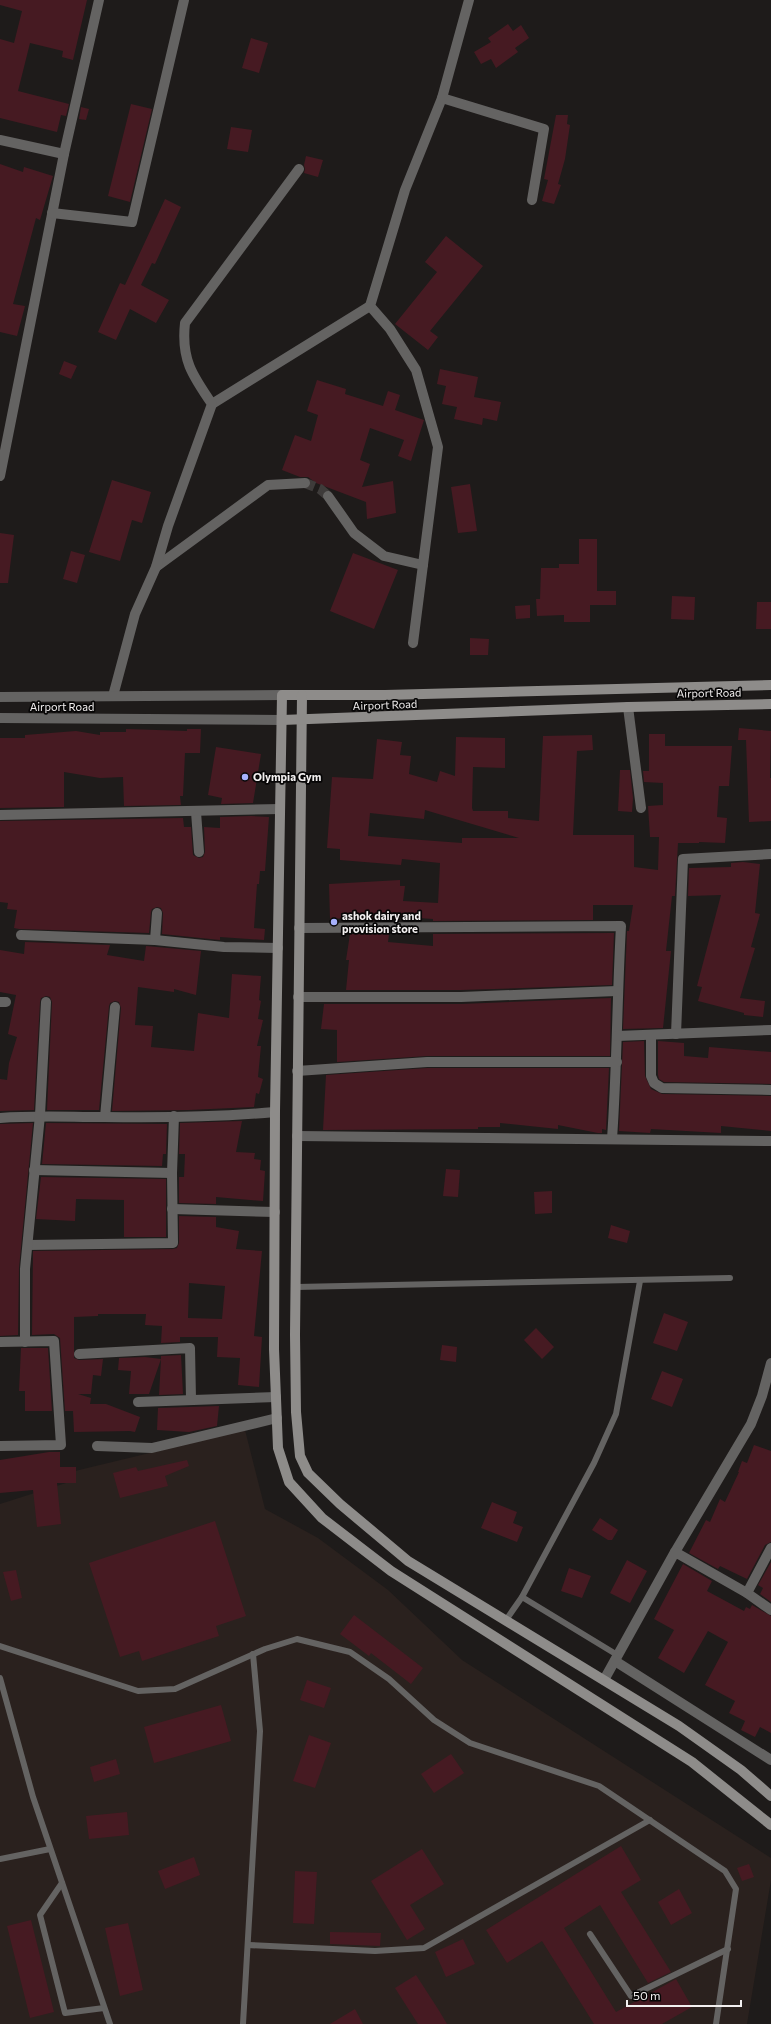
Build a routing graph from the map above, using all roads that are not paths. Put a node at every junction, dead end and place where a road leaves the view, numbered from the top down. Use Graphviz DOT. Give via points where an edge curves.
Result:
graph roads {
  1 [pos="99,0"];
  2 [pos="184,0"];
  3 [pos="469,0"];
  4 [pos="442,98"];
  5 [pos="0,140"];
  6 [pos="64,154"];
  7 [pos="300,169"];
  8 [pos="532,200"];
  9 [pos="52,213"];
  10 [pos="370,306"];
  11 [pos="212,404"];
  12 [pos="0,476"];
  13 [pos="305,483"];
  14 [pos="328,496"];
  15 [pos="423,565"];
  16 [pos="156,567"];
  17 [pos="413,643"];
  18 [pos="771,685"];
  19 [pos="282,695"];
  20 [pos="302,695"];
  21 [pos="113,696"];
  22 [pos="0,697"];
  23 [pos="771,704"];
  24 [pos="628,707"];
  25 [pos="0,718"];
  26 [pos="282,720"];
  27 [pos="302,720"];
  28 [pos="641,808"];
  29 [pos="280,810"];
  30 [pos="196,812"];
  31 [pos="0,816"];
  32 [pos="199,852"];
  33 [pos="771,854"];
  34 [pos="158,913"];
  35 [pos="299,928"];
  36 [pos="21,935"];
  37 [pos="155,940"];
  38 [pos="278,948"];
  39 [pos="617,991"];
  40 [pos="298,997"];
  41 [pos="46,1002"];
  42 [pos="115,1007"];
  43 [pos="771,1030"];
  44 [pos="676,1034"];
  45 [pos="651,1035"];
  46 [pos="617,1036"];
  47 [pos="617,1062"];
  48 [pos="297,1071"];
  49 [pos="771,1090"];
  50 [pos="275,1112"];
  51 [pos="40,1115"];
  52 [pos="174,1116"];
  53 [pos="105,1117"];
  54 [pos="0,1118"];
  55 [pos="297,1136"];
  56 [pos="612,1139"];
  57 [pos="771,1141"];
  58 [pos="34,1170"];
  59 [pos="172,1173"];
  60 [pos="172,1209"];
  61 [pos="275,1212"];
  62 [pos="28,1245"];
  63 [pos="730,1278"];
  64 [pos="640,1281"];
  65 [pos="296,1287"];
  66 [pos="0,1342"];
  67 [pos="25,1342"];
  68 [pos="79,1354"];
  69 [pos="771,1363"];
  70 [pos="276,1398"];
  71 [pos="191,1399"];
  72 [pos="138,1402"];
  73 [pos="277,1418"];
  74 [pos="0,1446"];
  75 [pos="97,1446"];
  76 [pos="771,1548"];
  77 [pos="675,1552"];
  78 [pos="747,1593"];
  79 [pos="522,1597"];
  80 [pos="771,1610"];
  81 [pos="506,1620"];
  82 [pos="0,1646"];
  83 [pos="253,1654"];
  84 [pos="617,1659"];
  85 [pos="0,1678"];
  86 [pos="604,1680"];
  87 [pos="771,1760"];
  88 [pos="771,1796"];
  89 [pos="650,1820"];
  90 [pos="771,1825"];
  91 [pos="50,1849"];
  92 [pos="0,1859"];
  93 [pos="62,1883"];
  94 [pos="590,1934"];
  95 [pos="248,1945"];
  96 [pos="728,1949"];
  97 [pos="104,2008"];
  98 [pos="110,2024"];
  99 [pos="243,2024"];
  100 [pos="716,2024"];
  1 -- 6 [label="street"];
  2 -- 9 [label="street" via="132,222"];
  3 -- 4 [label="street"];
  4 -- 8 [label="street" via="544,129"];
  4 -- 10 [label="street" via="405,190"];
  5 -- 6 [label="street"];
  6 -- 9 [label="street"];
  7 -- 11 [label="street" via="185,322 183,343 192,375"];
  9 -- 12 [label="street"];
  10 -- 11 [label="street"];
  10 -- 15 [label="street" via="390,329 416,370 438,447"];
  11 -- 16 [label="street"];
  13 -- 16 [label="street" via="268,485"];
  14 -- 15 [label="street" via="354,533 384,556"];
  15 -- 17 [label="street"];
  16 -- 21 [label="street" via="135,614"];
  18 -- 20 [label="main road, Airport Road"];
  19 -- 20 [label="main road, Airport Road"];
  19 -- 21 [label="street, Airport Road"];
  19 -- 26 [label="main road"];
  20 -- 27 [label="main road"];
  21 -- 22 [label="street, Airport Road"];
  23 -- 24 [label="main road, Airport Road"];
  24 -- 27 [label="main road, Airport Road"];
  24 -- 28 [label="street"];
  25 -- 26 [label="street, Airport Road"];
  26 -- 27 [label="main road, Airport Road"];
  26 -- 29 [label="main road"];
  27 -- 35 [label="main road"];
  29 -- 30 [label="street"];
  29 -- 38 [label="main road"];
  30 -- 31 [label="street"];
  30 -- 32 [label="street"];
  33 -- 44 [label="street" via="683,859"];
  34 -- 37 [label="street"];
  35 -- 39 [label="street" via="621,926"];
  35 -- 40 [label="main road"];
  36 -- 37 [label="street"];
  37 -- 38 [label="street" via="224,947"];
  38 -- 50 [label="main road"];
  39 -- 40 [label="street" via="461,997"];
  39 -- 46 [label="street"];
  40 -- 48 [label="main road"];
  41 -- 51 [label="street"];
  42 -- 53 [label="street"];
  43 -- 44 [label="street"];
  44 -- 45 [label="street"];
  45 -- 46 [label="street"];
  45 -- 49 [label="street" via="651,1076 654,1083 662,1088"];
  46 -- 47 [label="street"];
  47 -- 48 [label="street" via="426,1062"];
  47 -- 56 [label="street"];
  48 -- 55 [label="main road"];
  50 -- 52 [label="street" via="235,1116"];
  50 -- 61 [label="main road"];
  51 -- 53 [label="street"];
  51 -- 54 [label="street"];
  51 -- 58 [label="street"];
  52 -- 53 [label="street"];
  52 -- 59 [label="street"];
  55 -- 56 [label="street"];
  55 -- 65 [label="main road"];
  56 -- 57 [label="street"];
  58 -- 59 [label="street"];
  58 -- 62 [label="street"];
  59 -- 60 [label="street"];
  60 -- 61 [label="street"];
  60 -- 62 [label="street" via="173,1243"];
  61 -- 70 [label="main road"];
  62 -- 67 [label="street" via="25,1270"];
  63 -- 64 [label="lane"];
  64 -- 65 [label="lane"];
  64 -- 79 [label="lane" via="616,1414 594,1463"];
  65 -- 81 [label="main road" via="296,1412 300,1456 308,1472 340,1504 408,1561"];
  66 -- 67 [label="street"];
  67 -- 74 [label="street" via="54,1342 61,1445"];
  68 -- 71 [label="street" via="190,1348"];
  69 -- 77 [label="street" via="751,1424"];
  70 -- 71 [label="street"];
  70 -- 73 [label="main road"];
  71 -- 72 [label="street"];
  73 -- 75 [label="street" via="152,1448"];
  73 -- 90 [label="main road" via="278,1448 289,1482 322,1518 392,1572 692,1762"];
  76 -- 78 [label="street"];
  77 -- 78 [label="street"];
  77 -- 84 [label="street"];
  78 -- 80 [label="street"];
  79 -- 81 [label="lane"];
  79 -- 84 [label="lane"];
  81 -- 86 [label="main road"];
  82 -- 83 [label="lane" via="138,1691 175,1689"];
  83 -- 89 [label="lane" via="296,1639 350,1652 389,1679 434,1720 470,1743 599,1786"];
  83 -- 95 [label="lane" via="260,1731"];
  84 -- 86 [label="street"];
  84 -- 87 [label="street"];
  85 -- 91 [label="lane" via="33,1798"];
  86 -- 88 [label="main road" via="679,1726 741,1770"];
  89 -- 95 [label="lane" via="424,1948 375,1952"];
  89 -- 96 [label="lane" via="724,1871 736,1889"];
  91 -- 92 [label="lane"];
  91 -- 93 [label="lane"];
  93 -- 97 [label="lane"];
  93 -- 97 [label="lane" via="40,1915 65,2013"];
  94 -- 96 [label="lane" via="631,1996"];
  95 -- 99 [label="lane"];
  96 -- 100 [label="lane"];
  97 -- 98 [label="lane"];
}
